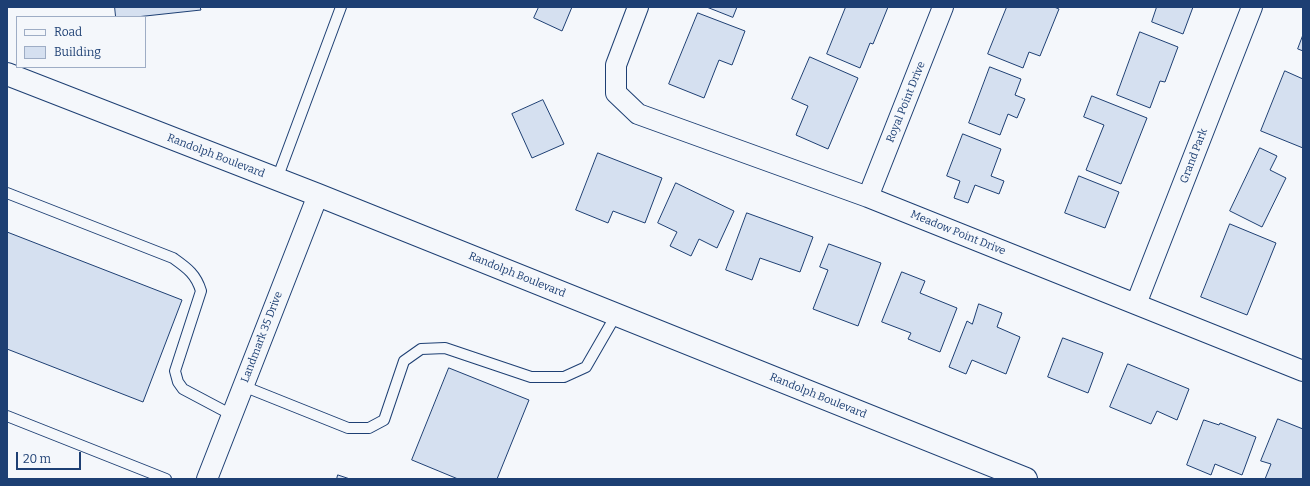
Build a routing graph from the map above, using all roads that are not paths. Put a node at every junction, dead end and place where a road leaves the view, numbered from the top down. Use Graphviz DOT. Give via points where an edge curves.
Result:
graph roads {
  1 [pos="341,7"];
  2 [pos="638,7"];
  3 [pos="943,7"];
  4 [pos="1252,7"];
  5 [pos="7,74"];
  6 [pos="277,179"];
  7 [pos="7,193"];
  8 [pos="318,195"];
  9 [pos="868,197"];
  10 [pos="1136,304"];
  11 [pos="616,314"];
  12 [pos="1303,371"];
  13 [pos="243,386"];
  14 [pos="232,415"];
  15 [pos="7,416"];
  16 [pos="1000,474"];
  17 [pos="166,479"];
  18 [pos="207,479"];
  19 [pos="1026,479"];
  1 -- 6 [label="lane"];
  2 -- 9 [label="street, Meadow Point Drive" via="616,65 616,93 638,114"];
  3 -- 9 [label="street, Royal Point Drive"];
  4 -- 10 [label="street, Grand Park"];
  5 -- 6 [label="main road, Randolph Boulevard"];
  6 -- 8 [label="main road, Randolph Boulevard"];
  7 -- 14 [label="lane" via="173,258 188,269 198,281 200,292 175,371 178,382 183,389"];
  8 -- 11 [label="main road, Randolph Boulevard"];
  8 -- 13 [label="street, Landmark 35 Drive"];
  9 -- 10 [label="street, Meadow Point Drive"];
  10 -- 12 [label="street, Meadow Point Drive"];
  11 -- 13 [label="lane" via="586,367 564,377 531,377 445,348 421,349 404,360 384,420 369,428 348,428"];
  11 -- 16 [label="main road, Randolph Boulevard"];
  13 -- 14 [label="street, Landmark 35 Drive"];
  14 -- 18 [label="street, Landmark 35 Drive"];
  15 -- 17 [label="lane"];
  16 -- 19 [label="main road, Randolph Boulevard"];
}
